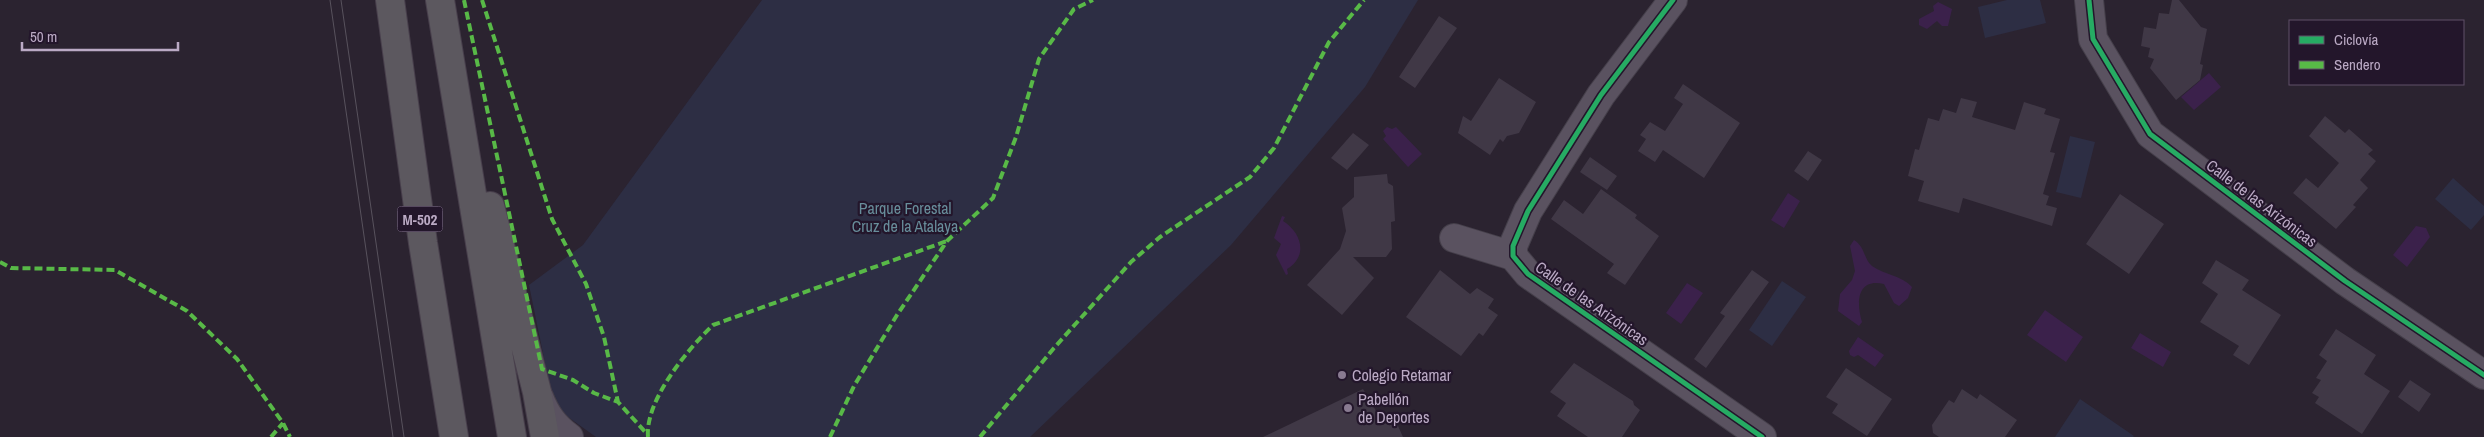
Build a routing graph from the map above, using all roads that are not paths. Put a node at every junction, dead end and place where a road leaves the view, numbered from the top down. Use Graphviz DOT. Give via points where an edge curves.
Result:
graph roads {
  1 [pos="376,0"];
  2 [pos="390,0"];
  3 [pos="1673,0"];
  4 [pos="2089,0"];
  5 [pos="441,6"];
  6 [pos="1454,238"];
  7 [pos="423,244"];
  8 [pos="1513,256"];
  9 [pos="2484,375"];
  10 [pos="537,392"];
  11 [pos="454,437"];
  12 [pos="512,437"];
  13 [pos="545,437"];
  14 [pos="569,437"];
  15 [pos="1762,437"];
  1 -- 7 [label="highway, M-502"];
  2 -- 7 [label="highway, M-502"];
  3 -- 8 [label="street, Calle de las Arizónicas" via="1601,95 1528,211 1516,234"];
  4 -- 9 [label="street, Calle de las Arizónicas" via="2093,39 2150,134 2345,281"];
  5 -- 10 [label="highway"];
  5 -- 12 [label="highway"];
  6 -- 8 [label="street"];
  7 -- 11 [label="highway, M-502"];
  8 -- 15 [label="street, Calle de las Arizónicas" via="1528,274"];
  10 -- 13 [label="highway"];
  10 -- 14 [label="street" via="546,415"];
}
